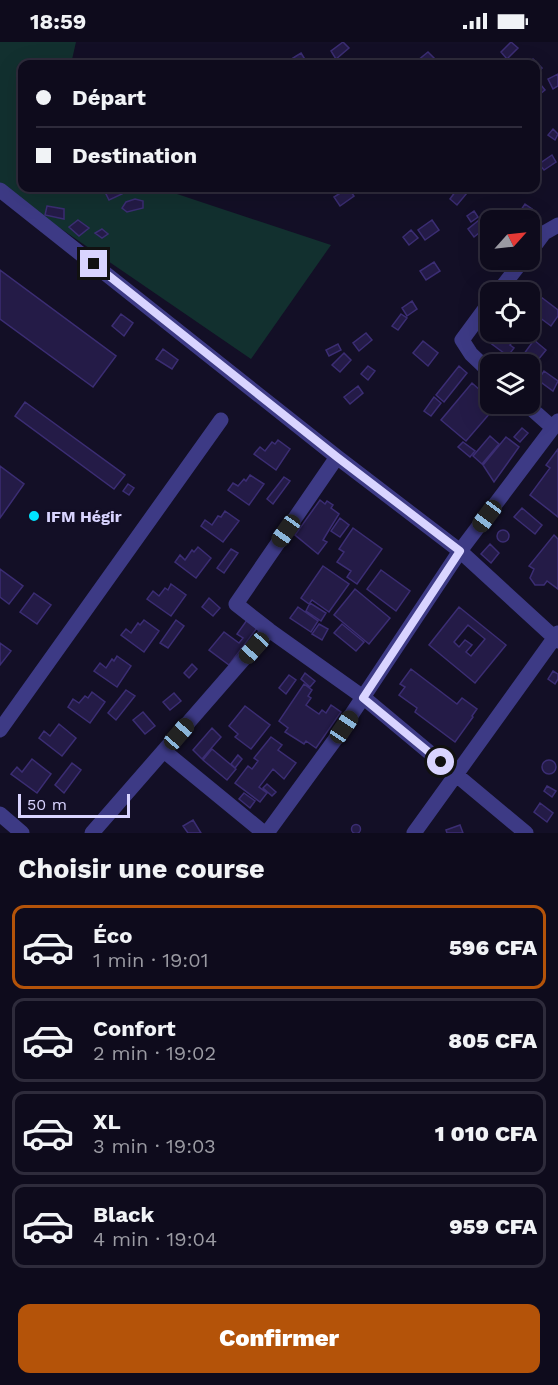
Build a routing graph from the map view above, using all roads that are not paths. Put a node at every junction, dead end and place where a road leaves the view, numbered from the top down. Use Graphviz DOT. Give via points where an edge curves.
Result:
graph roads {
  1 [pos="0,190"];
  2 [pos="558,225"];
  3 [pos="540,238"];
  4 [pos="515,270"];
  5 [pos="506,282"];
  6 [pos="480,316"];
  7 [pos="480,363"];
  8 [pos="540,414"];
  9 [pos="221,420"];
  10 [pos="555,424"];
  11 [pos="337,457"];
  12 [pos="460,551"];
  13 [pos="269,630"];
  14 [pos="557,638"];
  15 [pos="363,698"];
  16 [pos="0,730"];
  17 [pos="164,751"];
  18 [pos="456,775"];
  19 [pos="0,814"];
  20 [pos="22,833"];
  21 [pos="92,833"];
  22 [pos="265,833"];
  23 [pos="414,833"];
  24 [pos="526,833"];
  1 -- 11 [label="street"];
  2 -- 3 [label="street"];
  4 -- 5 [label="street"];
  6 -- 7 [label="street" via="462,340"];
  8 -- 10 [label="street"];
  9 -- 16 [label="street"];
  10 -- 12 [label="street"];
  11 -- 12 [label="street"];
  11 -- 13 [label="street" via="236,604"];
  12 -- 14 [label="street"];
  12 -- 15 [label="street"];
  13 -- 15 [label="street"];
  13 -- 17 [label="street"];
  14 -- 18 [label="street"];
  15 -- 18 [label="street"];
  15 -- 22 [label="street"];
  17 -- 21 [label="street"];
  17 -- 22 [label="street"];
  18 -- 23 [label="street"];
  18 -- 24 [label="street"];
  19 -- 20 [label="street"];
}
